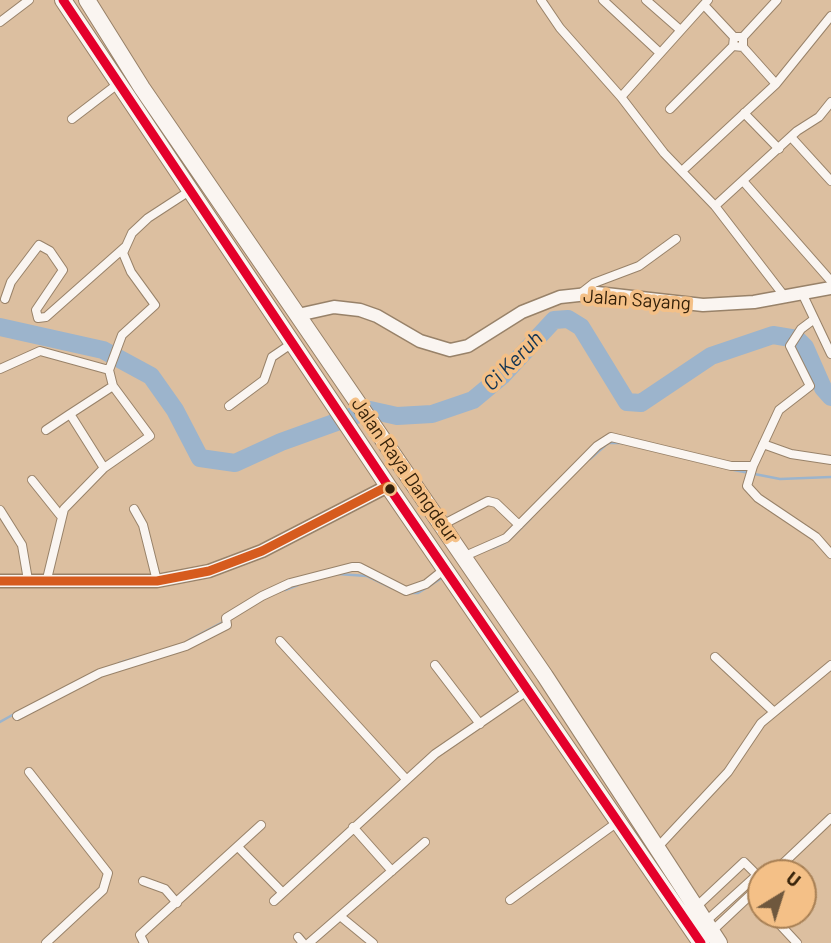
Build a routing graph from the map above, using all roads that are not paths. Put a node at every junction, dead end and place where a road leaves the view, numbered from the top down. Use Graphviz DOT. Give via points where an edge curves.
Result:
graph roads {
  1 [pos="29,0"];
  2 [pos="63,0"];
  3 [pos="541,0"];
  4 [pos="603,0"];
  5 [pos="646,0"];
  6 [pos="777,0"];
  7 [pos="88,1"];
  8 [pos="706,2"];
  9 [pos="831,16"];
  10 [pos="0,22"];
  11 [pos="678,28"];
  12 [pos="738,42"];
  13 [pos="660,53"];
  14 [pos="119,83"];
  15 [pos="776,84"];
  16 [pos="621,97"];
  17 [pos="831,102"];
  18 [pos="670,109"];
  19 [pos="744,113"];
  20 [pos="72,119"];
  21 [pos="791,137"];
  22 [pos="779,149"];
  23 [pos="682,171"];
  24 [pos="743,181"];
  25 [pos="831,181"];
  26 [pos="191,190"];
  27 [pos="715,206"];
  28 [pos="676,240"];
  29 [pos="125,247"];
  30 [pos="831,281"];
  31 [pos="831,288"];
  32 [pos="802,293"];
  33 [pos="580,294"];
  34 [pos="785,297"];
  35 [pos="5,299"];
  36 [pos="298,315"];
  37 [pos="813,320"];
  38 [pos="294,342"];
  39 [pos="831,354"];
  40 [pos="110,366"];
  41 [pos="0,369"];
  42 [pos="114,386"];
  43 [pos="229,406"];
  44 [pos="70,414"];
  45 [pos="46,430"];
  46 [pos="763,444"];
  47 [pos="831,460"];
  48 [pos="104,468"];
  49 [pos="752,469"];
  50 [pos="32,480"];
  51 [pos="388,486"];
  52 [pos="134,509"];
  53 [pos="0,510"];
  54 [pos="60,515"];
  55 [pos="519,525"];
  56 [pos="442,526"];
  57 [pos="831,554"];
  58 [pos="467,559"];
  59 [pos="449,572"];
  60 [pos="47,579"];
  61 [pos="28,580"];
  62 [pos="0,581"];
  63 [pos="157,581"];
  64 [pos="279,640"];
  65 [pos="715,657"];
  66 [pos="435,665"];
  67 [pos="830,668"];
  68 [pos="530,689"];
  69 [pos="774,712"];
  70 [pos="17,716"];
  71 [pos="480,724"];
  72 [pos="29,772"];
  73 [pos="406,779"];
  74 [pos="831,818"];
  75 [pos="619,821"];
  76 [pos="261,825"];
  77 [pos="353,827"];
  78 [pos="425,842"];
  79 [pos="238,848"];
  80 [pos="656,849"];
  81 [pos="788,859"];
  82 [pos="392,872"];
  83 [pos="143,881"];
  84 [pos="282,892"];
  85 [pos="747,898"];
  86 [pos="510,900"];
  87 [pos="274,901"];
  88 [pos="177,903"];
  89 [pos="695,908"];
  90 [pos="340,916"];
  91 [pos="784,929"];
  92 [pos="704,937"];
  93 [pos="304,941"];
  94 [pos="46,943"];
  95 [pos="145,943"];
  96 [pos="373,943"];
  97 [pos="797,943"];
  1 -- 10 [label="street"];
  2 -- 14 [label="highway, Jalan Raya Dangdeur"];
  3 -- 16 [label="street"];
  4 -- 13 [label="street"];
  5 -- 11 [label="street"];
  6 -- 12 [label="street"];
  7 -- 36 [label="highway, Jalan Raya Dangdeur"];
  8 -- 12 [label="street"];
  8 -- 13 [label="street"];
  9 -- 15 [label="street"];
  12 -- 15 [label="street"];
  12 -- 18 [label="street"];
  13 -- 16 [label="street"];
  14 -- 20 [label="street"];
  14 -- 26 [label="highway, Jalan Raya Dangdeur"];
  15 -- 19 [label="street"];
  16 -- 23 [label="street"];
  17 -- 21 [label="street"];
  19 -- 22 [label="street"];
  19 -- 23 [label="street"];
  21 -- 22 [label="street"];
  21 -- 25 [label="street"];
  22 -- 24 [label="street"];
  23 -- 27 [label="street"];
  24 -- 27 [label="street"];
  24 -- 30 [label="street"];
  26 -- 29 [label="street" via="148,218"];
  26 -- 38 [label="highway, Jalan Raya Dangdeur"];
  27 -- 34 [label="street"];
  28 -- 33 [label="street" via="639,266 594,283"];
  29 -- 35 [label="street" via="53,311 38,318 34,313 63,270 50,251 39,245 11,282"];
  29 -- 40 [label="street" via="125,262 155,304 122,335"];
  31 -- 32 [label="main road, Jalan Sayang"];
  32 -- 34 [label="main road, Jalan Sayang"];
  32 -- 37 [label="street"];
  33 -- 34 [label="main road, Jalan Sayang" via="703,305"];
  33 -- 36 [label="main road, Jalan Sayang" via="522,312 468,346 450,350 420,341 360,310 334,307"];
  36 -- 56 [label="highway, Jalan Raya Dangdeur"];
  37 -- 39 [label="street"];
  37 -- 46 [label="street" via="793,338 791,351 810,386 781,407"];
  38 -- 43 [label="street" via="272,357 264,380"];
  38 -- 51 [label="highway, Jalan Raya Dangdeur"];
  40 -- 41 [label="street" via="40,351"];
  40 -- 42 [label="street"];
  42 -- 44 [label="street"];
  42 -- 48 [label="street" via="150,436"];
  44 -- 45 [label="street"];
  44 -- 48 [label="street"];
  46 -- 47 [label="street"];
  46 -- 49 [label="street"];
  48 -- 54 [label="street"];
  49 -- 55 [label="street" via="611,437"];
  49 -- 57 [label="street" via="747,486 752,492 816,537"];
  50 -- 54 [label="street"];
  51 -- 59 [label="highway, Jalan Raya Dangdeur"];
  51 -- 63 [label="main road" via="262,551 209,571"];
  52 -- 63 [label="street" via="143,525"];
  53 -- 61 [label="street" via="22,545"];
  54 -- 60 [label="street"];
  55 -- 56 [label="street" via="488,500"];
  55 -- 58 [label="street" via="506,538"];
  56 -- 58 [label="highway, Jalan Raya Dangdeur"];
  58 -- 80 [label="highway, Jalan Raya Dangdeur"];
  59 -- 68 [label="highway, Jalan Raya Dangdeur"];
  59 -- 70 [label="street" via="406,591 352,566 290,583 186,646 100,673"];
  60 -- 61 [label="main road"];
  60 -- 63 [label="main road"];
  61 -- 62 [label="main road"];
  64 -- 73 [label="street"];
  65 -- 69 [label="street"];
  66 -- 71 [label="street"];
  67 -- 69 [label="street"];
  68 -- 71 [label="street"];
  68 -- 75 [label="highway, Jalan Raya Dangdeur"];
  69 -- 80 [label="street" via="694,812"];
  71 -- 73 [label="street"];
  72 -- 94 [label="street" via="108,873 103,890"];
  73 -- 77 [label="street"];
  74 -- 81 [label="street"];
  75 -- 86 [label="street"];
  75 -- 92 [label="highway, Jalan Raya Dangdeur"];
  76 -- 79 [label="street"];
  77 -- 82 [label="street"];
  77 -- 84 [label="street"];
  78 -- 82 [label="street"];
  79 -- 84 [label="street"];
  79 -- 88 [label="street"];
  80 -- 89 [label="highway, Jalan Raya Dangdeur"];
  82 -- 90 [label="street"];
  83 -- 88 [label="street" via="164,889"];
  84 -- 87 [label="street"];
  85 -- 92 [label="street"];
  88 -- 95 [label="street" via="140,935"];
  89 -- 92 [label="highway, Jalan Raya Dangdeur"];
  89 -- 92 [label="street" via="744,862 757,875"];
  90 -- 93 [label="street"];
  90 -- 96 [label="street"];
  91 -- 97 [label="street"];
}
